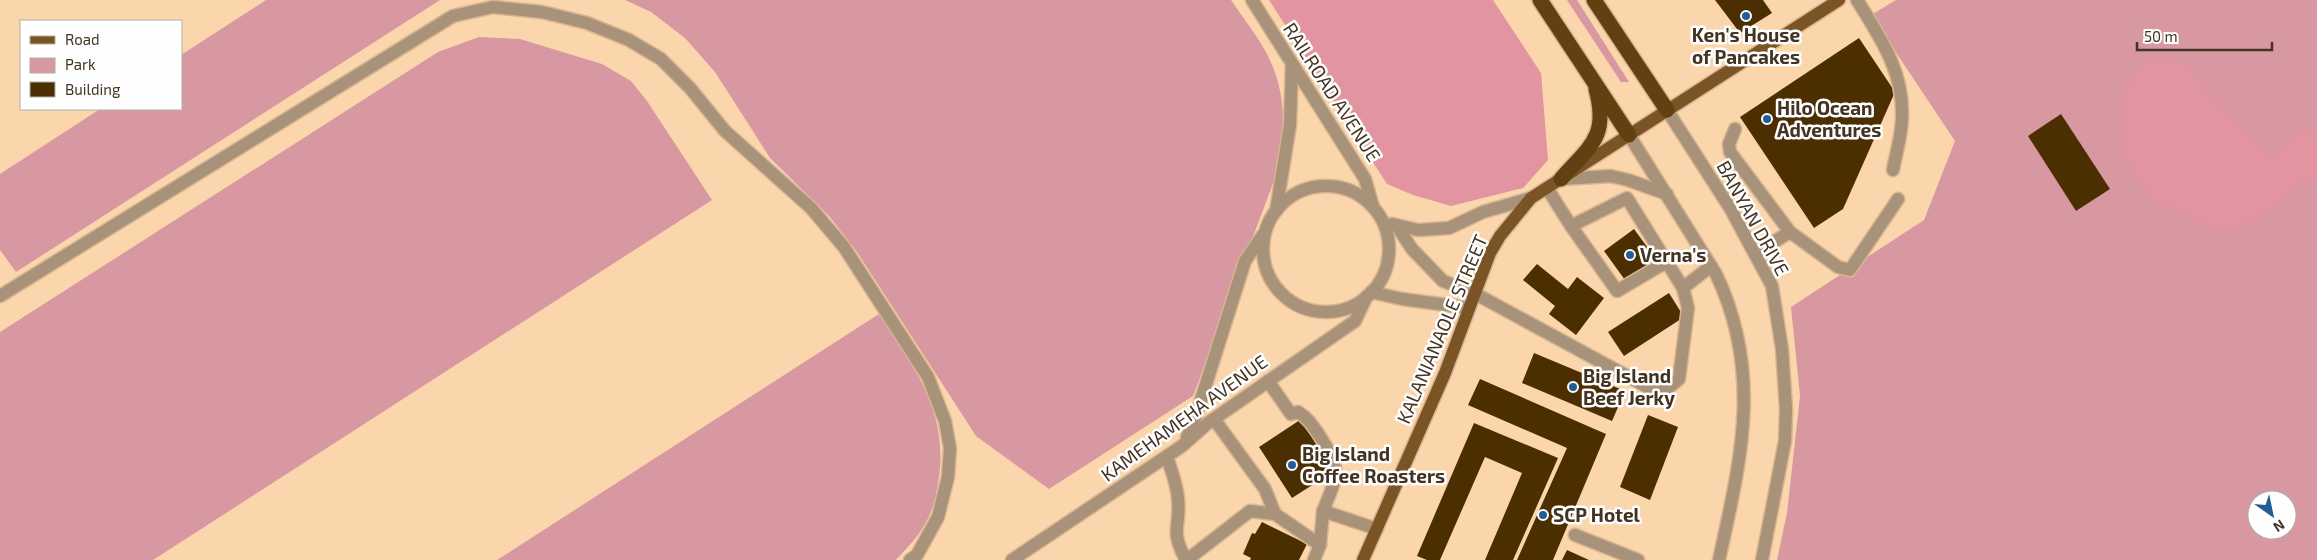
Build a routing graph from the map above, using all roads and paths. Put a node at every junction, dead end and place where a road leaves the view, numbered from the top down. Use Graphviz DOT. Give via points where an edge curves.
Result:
graph roads {
  1 [pos="1252,0"];
  2 [pos="1540,0"];
  3 [pos="1594,0"];
  4 [pos="1839,0"];
  5 [pos="1857,0"];
  6 [pos="1292,64"];
  7 [pos="1593,81"];
  8 [pos="1667,110"];
  9 [pos="1735,129"];
  10 [pos="1629,135"];
  11 [pos="1893,170"];
  12 [pos="1561,179"];
  13 [pos="1547,188"];
  14 [pos="1667,194"];
  15 [pos="1531,198"];
  16 [pos="1898,199"];
  17 [pos="1373,207"];
  18 [pos="1276,211"];
  19 [pos="1382,222"];
  20 [pos="1397,226"];
  21 [pos="1571,226"];
  22 [pos="1265,231"];
  23 [pos="1790,232"];
  24 [pos="1756,253"];
  25 [pos="1668,261"];
  26 [pos="1711,266"];
  27 [pos="1683,288"];
  28 [pos="1474,293"];
  29 [pos="1369,294"];
  30 [pos="0,296"];
  31 [pos="1469,308"];
  32 [pos="1268,381"];
  33 [pos="1214,419"];
  34 [pos="1182,446"];
  35 [pos="1167,457"];
  36 [pos="1322,511"];
  37 [pos="1275,514"];
  38 [pos="1377,529"];
  39 [pos="1575,535"];
  40 [pos="1320,546"];
  41 [pos="910,560"];
  42 [pos="1012,560"];
  43 [pos="1186,560"];
  44 [pos="1314,560"];
  45 [pos="1363,560"];
  46 [pos="1638,560"];
  47 [pos="1719,560"];
  48 [pos="1762,560"];
  1 -- 6 [label="street, RAILROAD AVENUE"];
  2 -- 7 [label="highway"];
  3 -- 8 [label="highway"];
  4 -- 8 [label="main road"];
  5 -- 11 [label="street" via="1889,53 1900,82 1902,118"];
  6 -- 17 [label="street, RAILROAD AVENUE" via="1365,179"];
  6 -- 18 [label="street" via="1290,125"];
  7 -- 10 [label="highway"];
  7 -- 12 [label="highway" via="1600,130 1594,142"];
  8 -- 10 [label="main road"];
  8 -- 24 [label="street, BANYAN DRIVE"];
  9 -- 23 [label="street" via="1729,144 1730,152"];
  10 -- 12 [label="main road, KALANIANAOLE STREET"];
  10 -- 14 [label="street"];
  12 -- 13 [label="main road, KALANIANAOLE STREET"];
  12 -- 14 [label="street" via="1611,176"];
  13 -- 15 [label="main road, KALANIANAOLE STREET"];
  13 -- 21 [label="street"];
  14 -- 26 [label="street"];
  15 -- 20 [label="street" via="1483,212 1449,228 1418,230"];
  15 -- 28 [label="main road, KALANIANAOLE STREET" via="1495,244"];
  16 -- 23 [label="street" via="1850,270 1838,267"];
  17 -- 18 [label="street" via="1354,192 1322,186 1303,190 1286,200"];
  17 -- 19 [label="street"];
  18 -- 22 [label="street"];
  19 -- 20 [label="street"];
  19 -- 29 [label="street" via="1389,246 1387,263 1381,279"];
  20 -- 28 [label="street" via="1412,249 1443,281"];
  21 -- 25 [label="street" via="1627,198"];
  21 -- 25 [label="street" via="1617,291"];
  22 -- 29 [label="street" via="1263,250 1266,268 1274,285 1288,299 1304,308 1323,312 1358,303"];
  22 -- 34 [label="street" via="1245,261 1193,425"];
  23 -- 24 [label="street"];
  24 -- 48 [label="street, BANYAN DRIVE" via="1772,286 1782,349 1786,409 1785,441"];
  25 -- 27 [label="street"];
  26 -- 27 [label="street"];
  26 -- 47 [label="street" via="1727,297 1734,324 1740,352 1744,409 1740,465"];
  27 -- 28 [label="street" via="1688,308 1679,379 1666,390 1651,389"];
  28 -- 31 [label="main road, KALANIANAOLE STREET"];
  29 -- 31 [label="street"];
  29 -- 32 [label="street, KAMEHAMEHA AVENUE" via="1355,321"];
  30 -- 41 [label="street" via="453,16 493,7 542,12 588,23 629,40 661,59 725,131 811,208 844,247 928,377 945,421 950,448 948,477 938,517"];
  31 -- 38 [label="main road, KALANIANAOLE STREET" via="1445,373"];
  32 -- 33 [label="street, KAMEHAMEHA AVENUE"];
  32 -- 36 [label="street" via="1291,414 1298,412 1306,416 1336,465 1336,480"];
  33 -- 34 [label="street, KAMEHAMEHA AVENUE"];
  33 -- 37 [label="street" via="1265,489"];
  34 -- 35 [label="street, KAMEHAMEHA AVENUE"];
  35 -- 42 [label="street, KAMEHAMEHA AVENUE"];
  35 -- 43 [label="street" via="1179,501 1176,537"];
  36 -- 38 [label="street"];
  36 -- 40 [label="street"];
  37 -- 40 [label="street"];
  37 -- 43 [label="street" via="1250,511"];
  38 -- 45 [label="main road, KALANIANAOLE STREET"];
  39 -- 46 [label="street"];
  40 -- 44 [label="street"];
}
